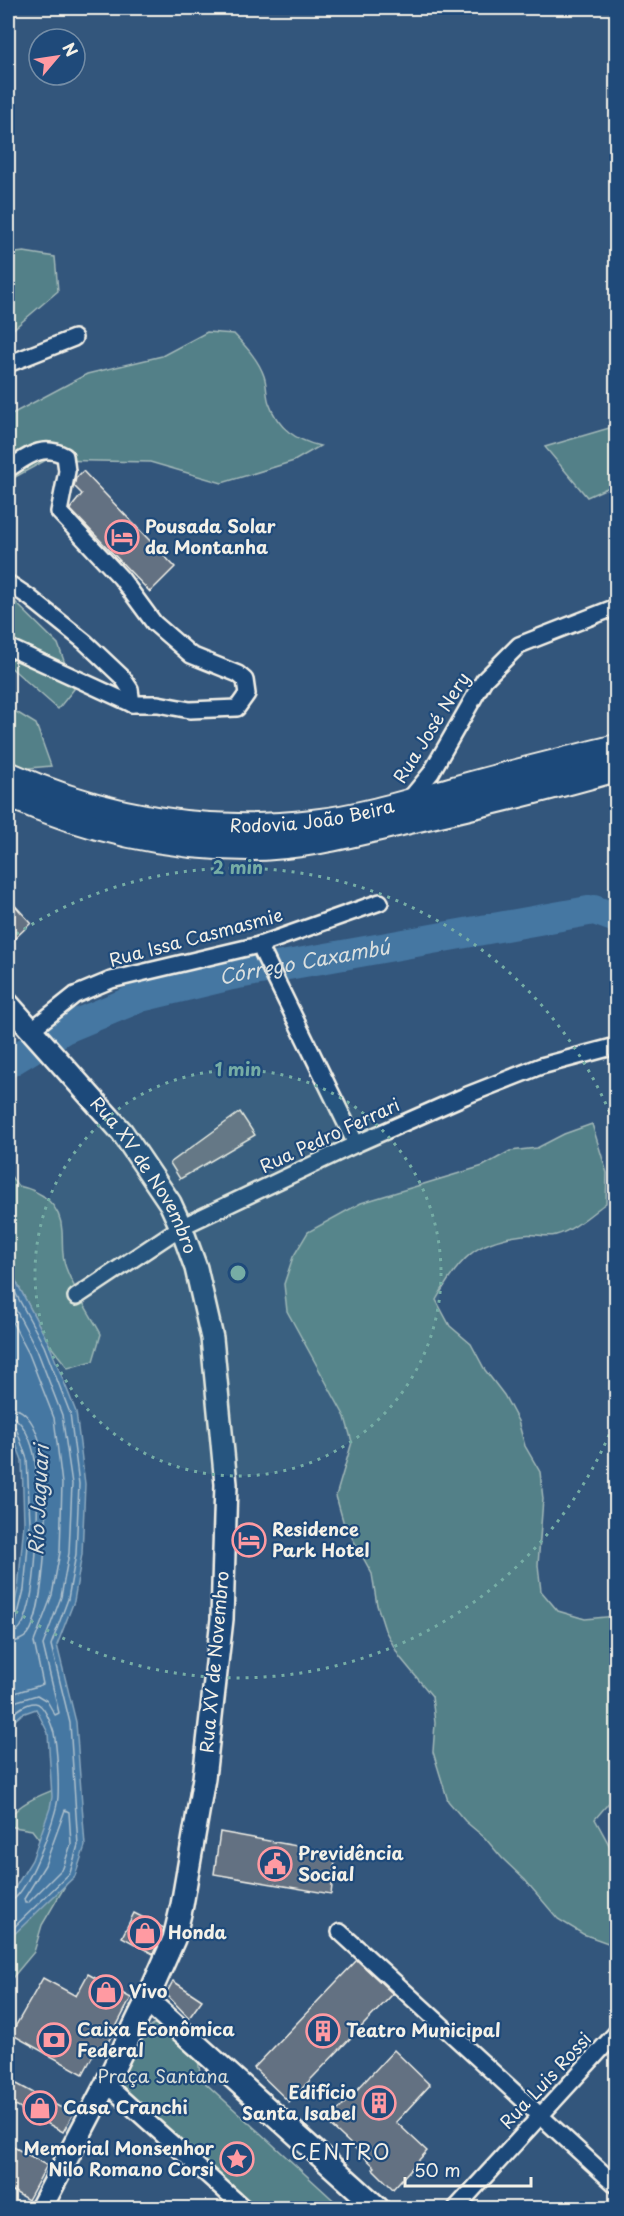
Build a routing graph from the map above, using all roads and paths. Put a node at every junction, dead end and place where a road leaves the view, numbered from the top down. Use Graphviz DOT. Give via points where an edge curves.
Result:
graph roads {
  1 [pos="74,338"];
  2 [pos="8,364"];
  3 [pos="8,469"];
  4 [pos="8,583"];
  5 [pos="616,607"];
  6 [pos="8,647"];
  7 [pos="132,704"];
  8 [pos="616,747"];
  9 [pos="616,769"];
  10 [pos="8,774"];
  11 [pos="8,795"];
  12 [pos="406,804"];
  13 [pos="380,902"];
  14 [pos="262,950"];
  15 [pos="8,1004"];
  16 [pos="32,1032"];
  17 [pos="616,1046"];
  18 [pos="356,1144"];
  19 [pos="181,1227"];
  20 [pos="76,1296"];
  21 [pos="340,1932"];
  22 [pos="147,2000"];
  23 [pos="616,2033"];
  24 [pos="106,2084"];
  25 [pos="541,2116"];
  26 [pos="616,2185"];
  27 [pos="41,2208"];
  28 [pos="244,2208"];
  29 [pos="378,2208"];
  30 [pos="456,2208"];
  1 -- 2 [label="street"];
  3 -- 7 [label="street" via="36,452 54,450 65,456 67,471 59,512 121,578 154,623 191,655 238,674 245,680 248,694 237,708 190,710"];
  4 -- 7 [label="street" via="85,642 122,677 130,689"];
  5 -- 12 [label="street, Rua José Nery" via="519,645 484,681 431,773"];
  6 -- 7 [label="street"];
  8 -- 12 [label="main road, Rodovia João Beira"];
  9 -- 11 [label="main road, Rodovia João Beira" via="319,842 250,848 165,842 100,830"];
  10 -- 12 [label="main road, Rodovia João Beira" via="101,808 183,823 242,827 314,822"];
  13 -- 14 [label="street, Rua Issa Casmasmie"];
  14 -- 16 [label="street, Rua Issa Casmasmie" via="111,980 75,995"];
  14 -- 18 [label="street"];
  15 -- 16 [label="main road, Rua XV de Novembro"];
  16 -- 19 [label="main road, Rua XV de Novembro" via="122,1132 170,1203"];
  17 -- 18 [label="street, Rua Pedro Ferrari" via="541,1066"];
  18 -- 19 [label="street, Rua Pedro Ferrari"];
  19 -- 20 [label="street, Rua Pedro Ferrari"];
  19 -- 22 [label="main road, Rua XV de Novembro" via="196,1268 212,1338 226,1484 222,1619 204,1778 182,1905 174,1939"];
  21 -- 25 [label="street"];
  22 -- 24 [label="main road, Rua XV de Novembro"];
  22 -- 29 [label="main road"];
  23 -- 25 [label="street, Rua Luis Rossi"];
  24 -- 27 [label="main road, Rua XV de Novembro"];
  24 -- 28 [label="street"];
  25 -- 26 [label="street"];
  25 -- 30 [label="street, Rua Luis Rossi"];
}
